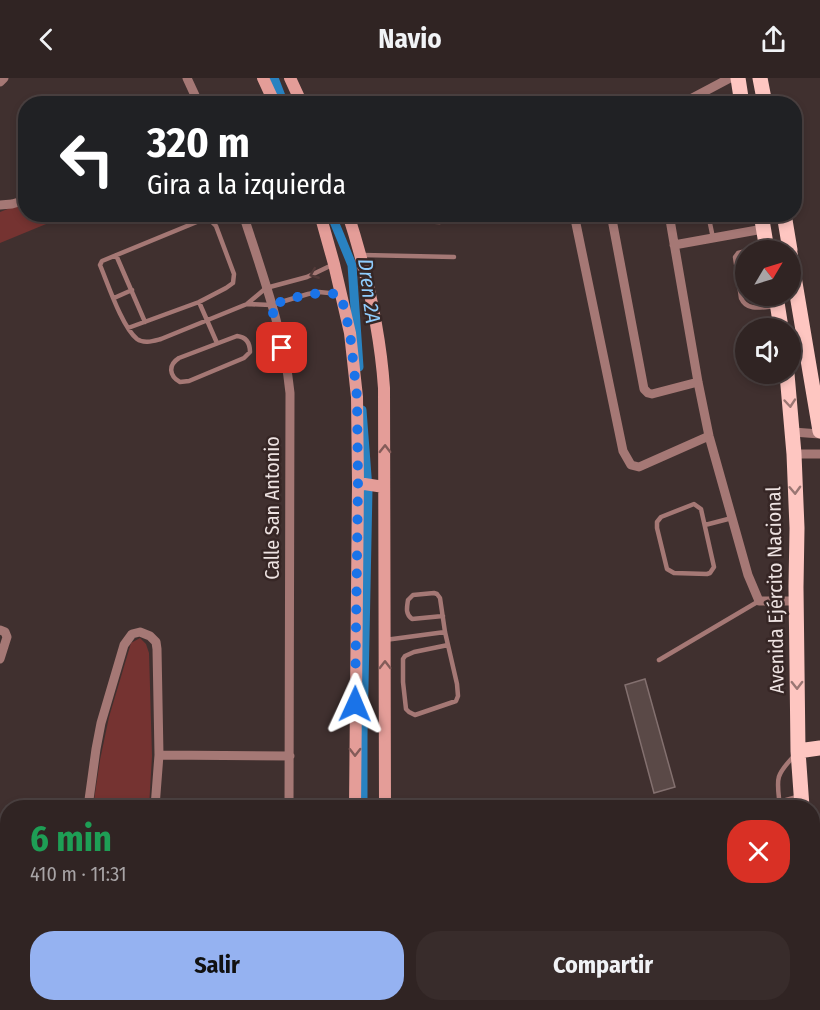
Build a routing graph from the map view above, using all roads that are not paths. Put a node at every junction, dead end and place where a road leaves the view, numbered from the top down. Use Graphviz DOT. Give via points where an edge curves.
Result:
graph roads {
  1 [pos="4,78"];
  2 [pos="187,78"];
  3 [pos="263,78"];
  4 [pos="291,78"];
  5 [pos="730,78"];
  6 [pos="738,78"];
  7 [pos="760,78"];
  8 [pos="0,82"];
  9 [pos="195,96"];
  10 [pos="271,96"];
  11 [pos="299,96"];
  12 [pos="696,96"];
  13 [pos="741,96"];
  14 [pos="763,96"];
  15 [pos="18,202"];
  16 [pos="0,205"];
  17 [pos="197,222"];
  18 [pos="212,222"];
  19 [pos="245,222"];
  20 [pos="322,222"];
  21 [pos="350,222"];
  22 [pos="576,222"];
  23 [pos="613,222"];
  24 [pos="670,222"];
  25 [pos="710,222"];
  26 [pos="762,222"];
  27 [pos="785,222"];
  28 [pos="713,238"];
  29 [pos="765,240"];
  30 [pos="788,240"];
  31 [pos="674,245"];
  32 [pos="116,255"];
  33 [pos="360,255"];
  34 [pos="454,257"];
  35 [pos="334,264"];
  36 [pos="266,288"];
  37 [pos="132,290"];
  38 [pos="341,295"];
  39 [pos="114,298"];
  40 [pos="199,302"];
  41 [pos="247,304"];
  42 [pos="271,305"];
  43 [pos="799,306"];
  44 [pos="207,321"];
  45 [pos="146,322"];
  46 [pos="128,328"];
  47 [pos="217,343"];
  48 [pos="698,382"];
  49 [pos="788,384"];
  50 [pos="792,432"];
  51 [pos="820,432"];
  52 [pos="709,436"];
  53 [pos="794,454"];
  54 [pos="820,454"];
  55 [pos="360,483"];
  56 [pos="381,486"];
  57 [pos="732,519"];
  58 [pos="705,525"];
  59 [pos="759,601"];
  60 [pos="796,602"];
  61 [pos="443,616"];
  62 [pos="0,630"];
  63 [pos="445,632"];
  64 [pos="385,640"];
  65 [pos="448,645"];
  66 [pos="0,659"];
  67 [pos="659,660"];
  68 [pos="820,748"];
  69 [pos="798,751"];
  70 [pos="159,755"];
  71 [pos="290,756"];
  72 [pos="89,800"];
  73 [pos="156,800"];
  74 [pos="289,800"];
  75 [pos="355,800"];
  76 [pos="385,800"];
  77 [pos="779,800"];
  78 [pos="801,800"];
  1 -- 8 [label="street"];
  2 -- 9 [label="street"];
  3 -- 10 [label="main road"];
  4 -- 11 [label="main road"];
  5 -- 12 [label="street"];
  6 -- 13 [label="main road"];
  7 -- 14 [label="main road"];
  15 -- 16 [label="street"];
  17 -- 32 [label="lane"];
  18 -- 40 [label="lane" via="234,279 226,288"];
  19 -- 36 [label="street, Calle San Antonio"];
  20 -- 35 [label="main road"];
  21 -- 33 [label="main road"];
  22 -- 52 [label="street" via="628,461 639,467"];
  23 -- 48 [label="street" via="644,389 652,393"];
  24 -- 31 [label="street"];
  25 -- 28 [label="lane"];
  26 -- 28 [label="street"];
  26 -- 29 [label="main road"];
  27 -- 30 [label="main road"];
  28 -- 31 [label="street"];
  31 -- 48 [label="street"];
  32 -- 37 [label="lane"];
  32 -- 39 [label="lane" via="100,265"];
  33 -- 34 [label="lane"];
  56 -- 33 [label="main road, one-way" via="383,370"];
  35 -- 36 [label="lane, one-way" via="307,277"];
  35 -- 38 [label="main road"];
  36 -- 41 [label="lane"];
  36 -- 42 [label="street, Calle San Antonio"];
  37 -- 39 [label="lane"];
  37 -- 45 [label="lane"];
  38 -- 42 [label="lane" via="308,294"];
  38 -- 55 [label="main road" via="355,374"];
  39 -- 46 [label="lane"];
  40 -- 44 [label="lane"];
  40 -- 45 [label="lane"];
  41 -- 42 [label="lane"];
  41 -- 44 [label="lane"];
  42 -- 71 [label="street, Calle San Antonio" via="288,369 290,393"];
  43 -- 51 [label="main road"];
  44 -- 46 [label="lane" via="150,342 137,339"];
  44 -- 47 [label="lane"];
  45 -- 46 [label="lane"];
  47 -- 47 [label="lane" via="241,336 250,352 189,381 180,382 174,377 171,364 175,360"];
  48 -- 52 [label="street"];
  49 -- 50 [label="main road, Avenida Ejército Nacional, one-way"];
  50 -- 51 [label="street"];
  50 -- 53 [label="main road, Avenida Ejército Nacional"];
  52 -- 57 [label="street"];
  53 -- 54 [label="street"];
  53 -- 60 [label="main road, Avenida Ejército Nacional, one-way"];
  55 -- 56 [label="main road"];
  55 -- 75 [label="main road, one-way"];
  56 -- 64 [label="main road"];
  57 -- 58 [label="lane"];
  57 -- 59 [label="street"];
  58 -- 58 [label="lane" via="701,509 694,504 659,519 657,528 667,569 674,573 707,574 712,570"];
  59 -- 60 [label="street"];
  59 -- 67 [label="lane"];
  60 -- 69 [label="main road, Avenida Ejército Nacional, one-way"];
  61 -- 61 [label="lane" via="412,619 406,611 408,600 413,595 434,592 440,598"];
  61 -- 63 [label="lane"];
  62 -- 66 [label="street" via="8,637"];
  63 -- 64 [label="lane"];
  63 -- 65 [label="lane"];
  76 -- 64 [label="main road, one-way"];
  65 -- 65 [label="lane" via="457,699 415,716 406,709 403,659 414,652"];
  68 -- 69 [label="main road"];
  69 -- 77 [label="lane" via="777,779"];
  69 -- 78 [label="main road, Avenida Ejército Nacional"];
  70 -- 71 [label="street"];
  70 -- 72 [label="street" via="156,642 140,632 132,634 120,655 101,723"];
  70 -- 73 [label="street"];
  71 -- 74 [label="street, Calle San Antonio"];
}
